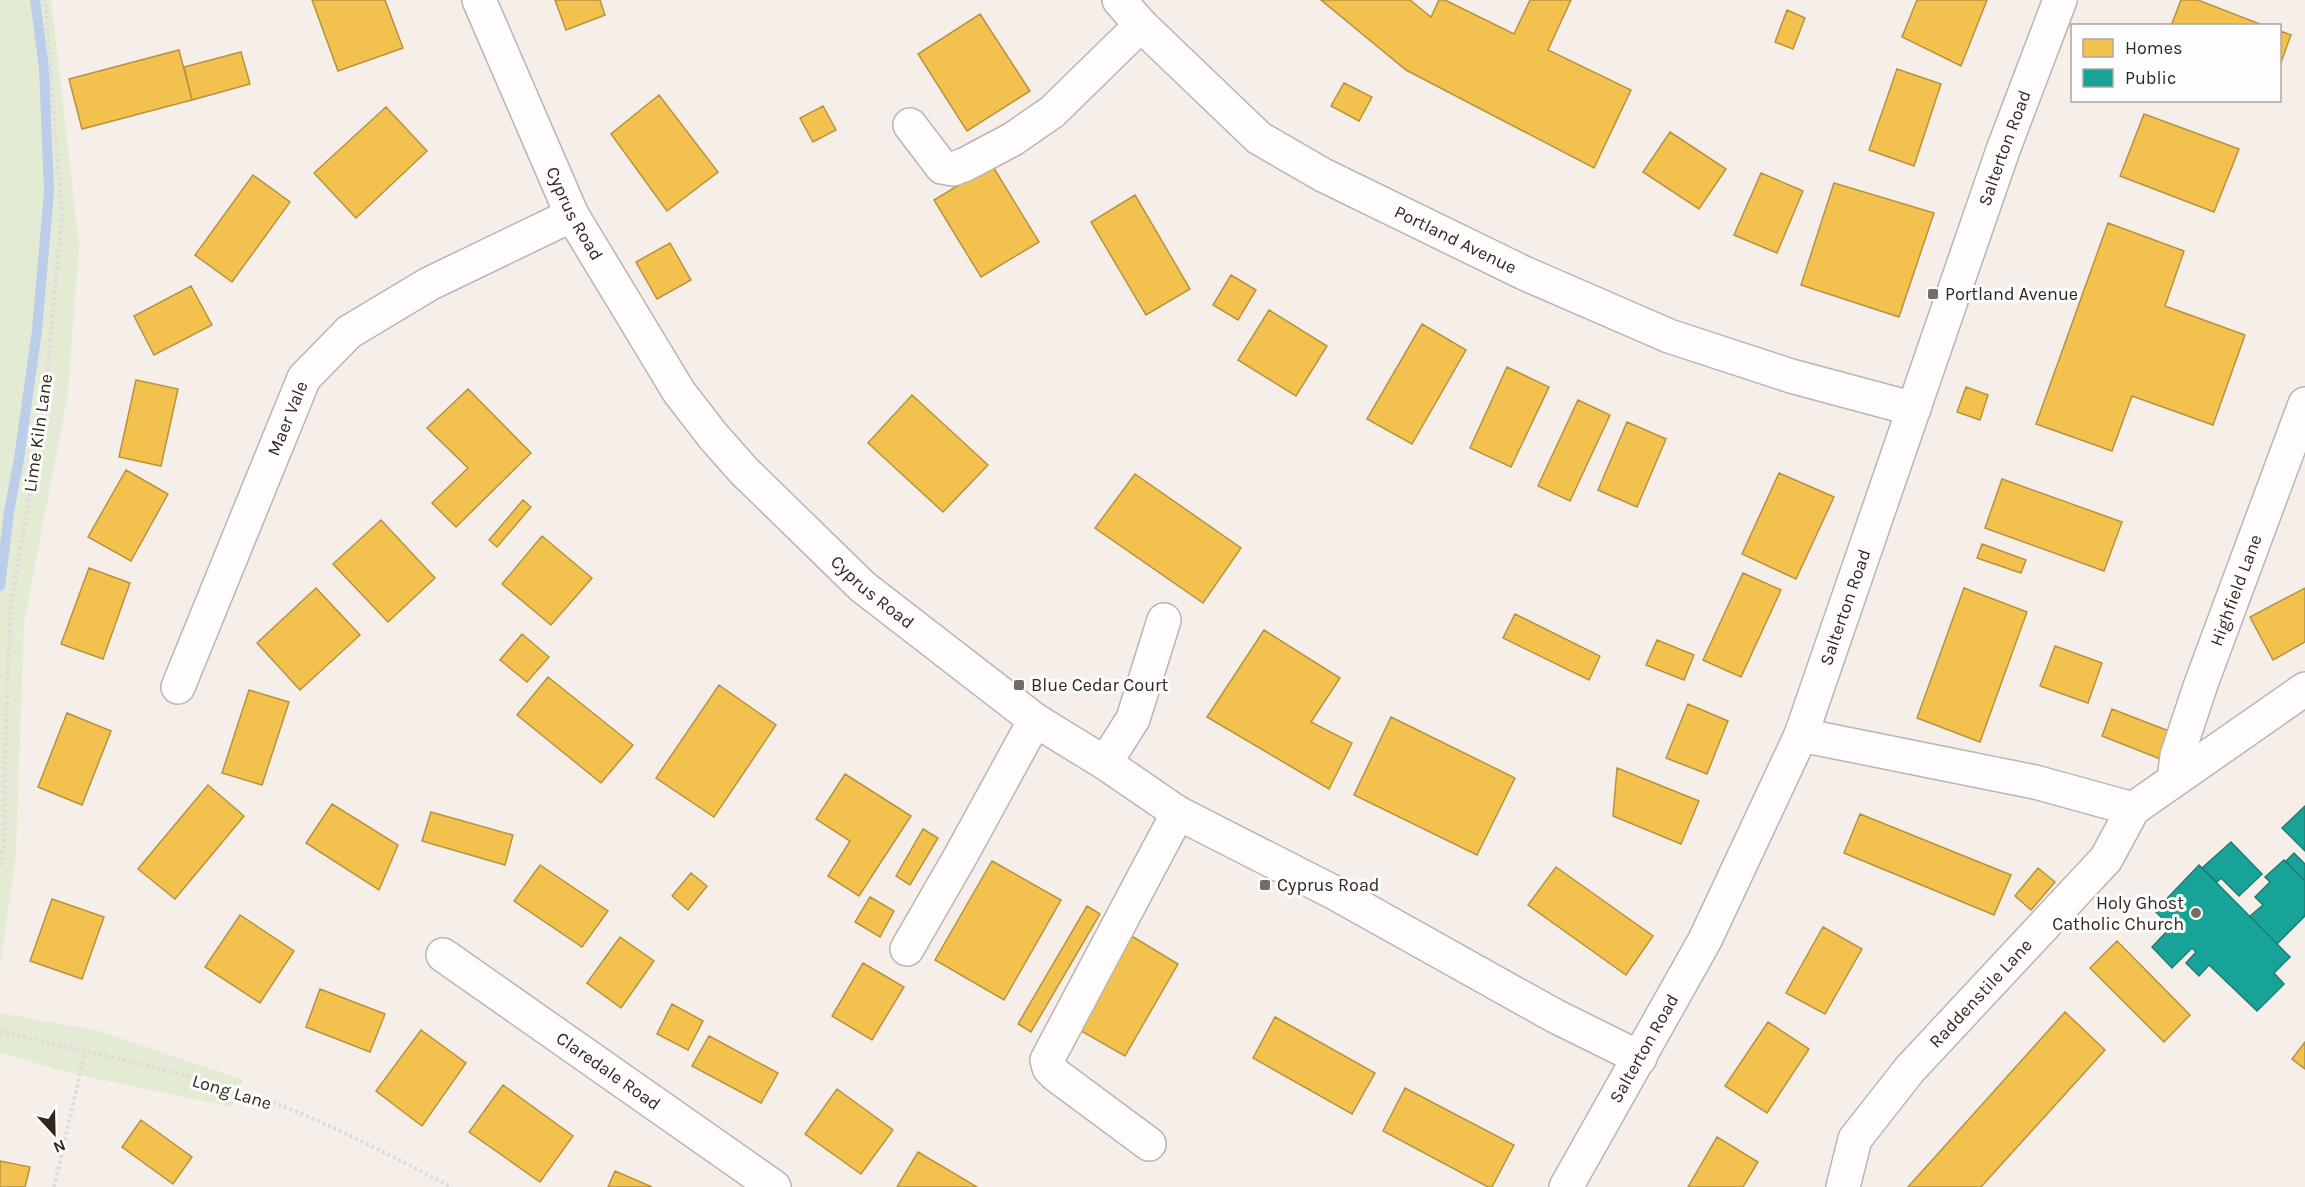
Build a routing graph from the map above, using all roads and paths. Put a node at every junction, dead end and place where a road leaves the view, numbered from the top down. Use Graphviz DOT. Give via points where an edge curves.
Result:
graph roads {
  1 [pos="45,0"];
  2 [pos="479,0"];
  3 [pos="1119,0"];
  4 [pos="2060,0"];
  5 [pos="1141,25"];
  6 [pos="910,125"];
  7 [pos="572,215"];
  8 [pos="2305,404"];
  9 [pos="1914,409"];
  10 [pos="1164,620"];
  11 [pos="178,687"];
  12 [pos="2305,689"];
  13 [pos="1035,720"];
  14 [pos="1801,735"];
  15 [pos="1105,763"];
  16 [pos="2174,780"];
  17 [pos="2133,809"];
  18 [pos="1178,813"];
  19 [pos="0,866"];
  20 [pos="907,949"];
  21 [pos="442,955"];
  22 [pos="0,1031"];
  23 [pos="85,1052"];
  24 [pos="1640,1058"];
  25 [pos="1149,1144"];
  26 [pos="54,1187"];
  27 [pos="452,1187"];
  28 [pos="774,1187"];
  29 [pos="1566,1187"];
  30 [pos="1843,1187"];
  1 -- 19 [label="path, Lime Kiln Lane" via="62,216 43,417 10,610 5,836"];
  2 -- 7 [label="street, Cyprus Road"];
  3 -- 5 [label="street, Portland Avenue"];
  4 -- 9 [label="street, Salterton Road" via="2003,150"];
  5 -- 6 [label="street" via="1052,112 966,164 953,169 942,167"];
  5 -- 9 [label="street, Portland Avenue" via="1259,138 1323,175 1524,273 1669,336 1791,376"];
  7 -- 11 [label="street, Maer Vale" via="429,284 349,332 304,378"];
  7 -- 13 [label="street, Cyprus Road" via="679,392 744,471 863,587"];
  8 -- 16 [label="street, Highfield Lane" via="2201,684 2176,756"];
  9 -- 14 [label="street, Salterton Road"];
  10 -- 15 [label="street" via="1133,720"];
  12 -- 16 [label="street, Raddenstile Lane"];
  13 -- 15 [label="street, Cyprus Road"];
  13 -- 20 [label="street"];
  14 -- 17 [label="street" via="2035,782"];
  14 -- 24 [label="street, Salterton Road" via="1705,940"];
  15 -- 18 [label="street, Cyprus Road"];
  16 -- 17 [label="street, Raddenstile Lane"];
  17 -- 30 [label="street, Raddenstile Lane" via="2106,859 1910,1069 1855,1140"];
  18 -- 24 [label="street, Cyprus Road"];
  18 -- 25 [label="street" via="1047,1060 1056,1075"];
  21 -- 28 [label="street, Claredale Road"];
  22 -- 23 [label="path, Long Lane"];
  23 -- 26 [label="path"];
  23 -- 27 [label="path, Long Lane" via="266,1100 355,1137"];
  24 -- 29 [label="street, Salterton Road"];
}
